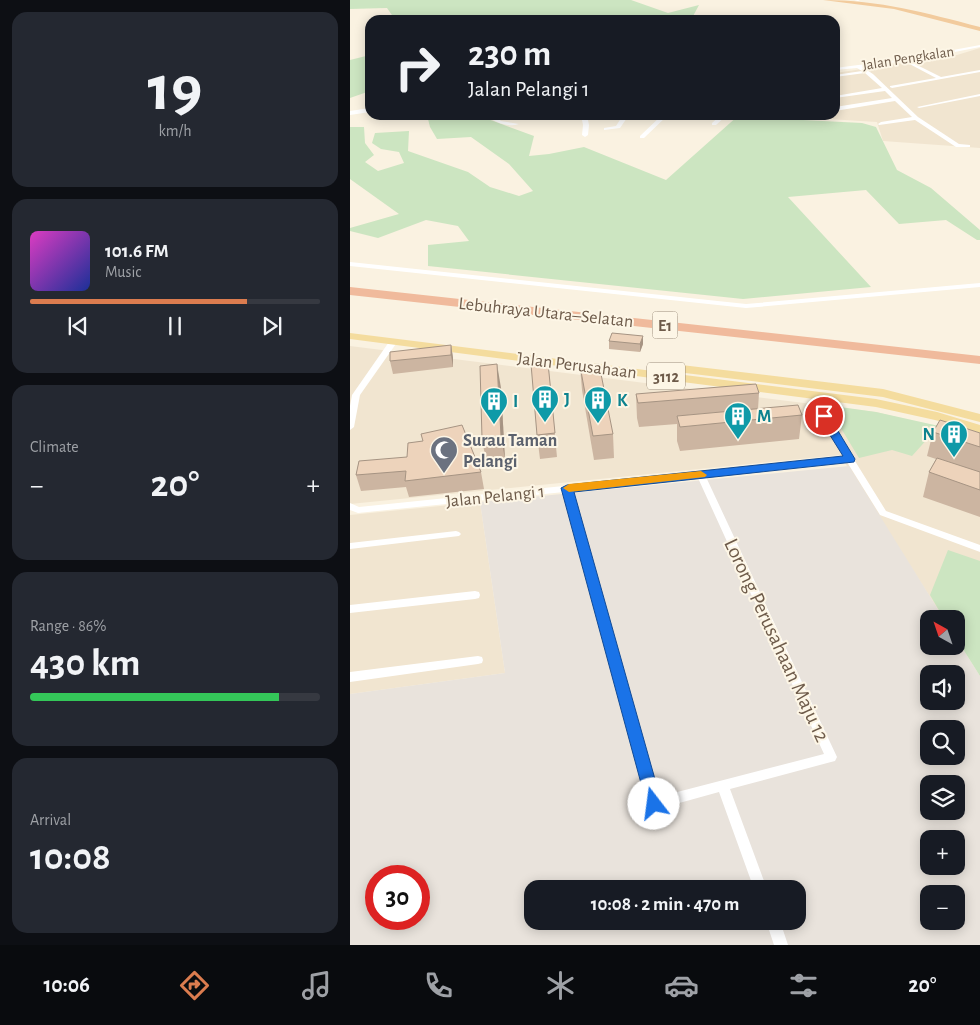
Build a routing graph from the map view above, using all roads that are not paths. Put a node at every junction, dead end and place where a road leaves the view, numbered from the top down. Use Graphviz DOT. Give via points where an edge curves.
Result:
graph roads {
  1 [pos="826,0"];
  2 [pos="856,0"];
  3 [pos="980,27"];
  4 [pos="980,46"];
  5 [pos="954,51"];
  6 [pos="980,52"];
  7 [pos="965,55"];
  8 [pos="905,60"];
  9 [pos="913,64"];
  10 [pos="858,66"];
  11 [pos="840,68"];
  12 [pos="877,70"];
  13 [pos="980,71"];
  14 [pos="864,72"];
  15 [pos="840,75"];
  16 [pos="940,78"];
  17 [pos="892,87"];
  18 [pos="886,89"];
  19 [pos="980,95"];
  20 [pos="840,96"];
  21 [pos="896,99"];
  22 [pos="919,107"];
  23 [pos="840,108"];
  24 [pos="365,111"];
  25 [pos="350,113"];
  26 [pos="916,118"];
  27 [pos="496,120"];
  28 [pos="585,120"];
  29 [pos="623,120"];
  30 [pos="660,120"];
  31 [pos="718,120"];
  32 [pos="516,124"];
  33 [pos="714,124"];
  34 [pos="881,124"];
  35 [pos="606,129"];
  36 [pos="585,135"];
  37 [pos="642,136"];
  38 [pos="968,146"];
  39 [pos="350,264"];
  40 [pos="350,283"];
  41 [pos="980,285"];
  42 [pos="350,291"];
  43 [pos="350,329"];
  44 [pos="350,336"];
  45 [pos="394,341"];
  46 [pos="980,350"];
  47 [pos="980,360"];
  48 [pos="832,398"];
  49 [pos="980,418"];
  50 [pos="350,428"];
  51 [pos="980,429"];
  52 [pos="850,459"];
  53 [pos="701,475"];
  54 [pos="567,488"];
  55 [pos="350,506"];
  56 [pos="456,534"];
  57 [pos="350,546"];
  58 [pos="980,549"];
  59 [pos="476,595"];
  60 [pos="350,609"];
  61 [pos="478,660"];
  62 [pos="350,677"];
  63 [pos="723,786"];
  64 [pos="758,880"];
  65 [pos="776,930"];
  66 [pos="781,945"];
  1 -- 3 [label="highway" via="894,7"];
  2 -- 3 [label="highway" via="921,10"];
  4 -- 5 [label="street, Jalan Pengkalan"];
  5 -- 7 [label="street"];
  5 -- 8 [label="street, Jalan Pengkalan"];
  6 -- 7 [label="street"];
  7 -- 9 [label="street"];
  8 -- 9 [label="street"];
  8 -- 10 [label="street, Jalan Pengkalan"];
  9 -- 12 [label="street"];
  9 -- 16 [label="street"];
  10 -- 11 [label="street, Jalan Pengkalan"];
  10 -- 14 [label="street"];
  13 -- 16 [label="street"];
  14 -- 15 [label="street"];
  14 -- 18 [label="street"];
  16 -- 17 [label="street"];
  18 -- 20 [label="street"];
  18 -- 21 [label="street"];
  19 -- 22 [label="street"];
  21 -- 23 [label="street"];
  21 -- 26 [label="street"];
  24 -- 25 [label="street"];
  26 -- 34 [label="street"];
  26 -- 38 [label="street" via="958,146"];
  27 -- 32 [label="street"];
  28 -- 36 [label="street"];
  29 -- 35 [label="street" via="618,127"];
  30 -- 37 [label="street"];
  31 -- 33 [label="street"];
  39 -- 41 [label="street" via="746,306"];
  40 -- 46 [label="highway, Lebuhraya Utara–Selatan / E1"];
  42 -- 47 [label="highway, Lebuhraya Utara–Selatan / E1"];
  43 -- 49 [label="main road, Jalan Perusahaan / 3112" via="835,386 883,393"];
  44 -- 45 [label="main road, Jalan Perusahaan / 3112"];
  45 -- 48 [label="main road, Jalan Perusahaan / 3112"];
  45 -- 50 [label="street" via="356,395"];
  48 -- 51 [label="main road, Jalan Perusahaan / 3112" via="876,403"];
  48 -- 52 [label="street" via="824,416"];
  52 -- 53 [label="street, Jalan Pelangi 1"];
  52 -- 58 [label="street" via="883,513"];
  53 -- 54 [label="street, Jalan Pelangi 1"];
  53 -- 63 [label="street, Lorong Perusahaan Maju 12" via="831,757"];
  54 -- 55 [label="street, Jalan Pelangi 1" via="358,510"];
  54 -- 63 [label="street" via="654,804"];
  56 -- 57 [label="street"];
  59 -- 60 [label="street"];
  61 -- 62 [label="street"];
  63 -- 64 [label="street"];
  65 -- 66 [label="street"];
}
